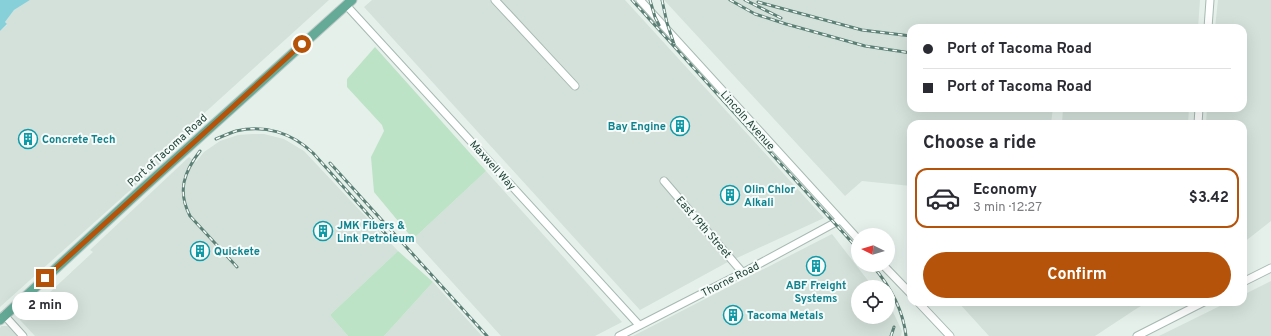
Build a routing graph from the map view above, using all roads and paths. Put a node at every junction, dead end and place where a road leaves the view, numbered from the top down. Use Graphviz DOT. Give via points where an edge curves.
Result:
graph roads {
  1 [pos="496,0"];
  2 [pos="640,0"];
  3 [pos="1210,0"];
  4 [pos="349,3"];
  5 [pos="1208,24"];
  6 [pos="574,86"];
  7 [pos="664,181"];
  8 [pos="840,220"];
  9 [pos="851,232"];
  10 [pos="1271,268"];
  11 [pos="890,272"];
  12 [pos="743,273"];
  13 [pos="1247,280"];
  14 [pos="907,290"];
  15 [pos="922,306"];
  16 [pos="1196,306"];
  17 [pos="2,317"];
  18 [pos="639,325"];
  19 [pos="23,336"];
  20 [pos="619,336"];
  21 [pos="950,336"];
  22 [pos="1137,336"];
  1 -- 6 [label="street"];
  2 -- 8 [label="street, Lincoln Avenue"];
  3 -- 5 [label="street"];
  4 -- 17 [label="main road, Port of Tacoma Road"];
  4 -- 18 [label="street, Maxwell Way"];
  7 -- 12 [label="street, East 19th Street"];
  8 -- 9 [label="street, Lincoln Avenue"];
  8 -- 12 [label="street, Thorne Road"];
  10 -- 13 [label="street"];
  11 -- 14 [label="street"];
  12 -- 18 [label="street, Thorne Road"];
  15 -- 21 [label="street"];
  16 -- 22 [label="street"];
  17 -- 19 [label="street"];
  18 -- 20 [label="street, Thorne Road"];
}
